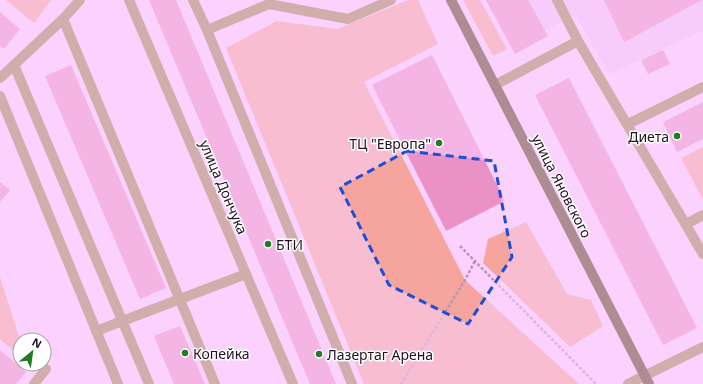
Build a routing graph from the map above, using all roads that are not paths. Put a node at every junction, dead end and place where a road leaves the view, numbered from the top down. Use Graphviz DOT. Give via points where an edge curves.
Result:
graph roads {
  1 [pos="80,0"];
  2 [pos="129,0"];
  3 [pos="193,0"];
  4 [pos="392,0"];
  5 [pos="451,0"];
  6 [pos="557,0"];
  7 [pos="268,2"];
  8 [pos="63,19"];
  9 [pos="207,30"];
  10 [pos="578,41"];
  11 [pos="14,65"];
  12 [pos="0,78"];
  13 [pos="495,86"];
  14 [pos="703,87"];
  15 [pos="0,96"];
  16 [pos="628,124"];
  17 [pos="703,215"];
  18 [pos="686,224"];
  19 [pos="703,254"];
  20 [pos="246,274"];
  21 [pos="180,298"];
  22 [pos="122,321"];
  23 [pos="96,331"];
  24 [pos="702,349"];
  25 [pos="44,372"];
  26 [pos="646,380"];
  27 [pos="34,384"];
  28 [pos="118,384"];
  29 [pos="149,384"];
  30 [pos="215,384"];
  31 [pos="293,384"];
  32 [pos="352,384"];
  33 [pos="628,384"];
  1 -- 8 [label="street"];
  2 -- 20 [label="street, улица Дончука"];
  3 -- 9 [label="street"];
  4 -- 7 [label="street" via="348,19"];
  5 -- 13 [label="main road, улица Яновского"];
  6 -- 10 [label="street"];
  7 -- 9 [label="street"];
  8 -- 11 [label="street"];
  8 -- 21 [label="street"];
  9 -- 32 [label="street"];
  10 -- 13 [label="street"];
  10 -- 16 [label="street"];
  11 -- 12 [label="street"];
  11 -- 22 [label="street"];
  13 -- 26 [label="main road, улица Яновского"];
  14 -- 16 [label="street"];
  15 -- 23 [label="street"];
  16 -- 18 [label="street"];
  17 -- 18 [label="street"];
  18 -- 19 [label="street"];
  20 -- 21 [label="street"];
  20 -- 31 [label="street, улица Дончука"];
  21 -- 22 [label="street"];
  21 -- 30 [label="street"];
  22 -- 23 [label="street"];
  22 -- 29 [label="street"];
  23 -- 28 [label="street"];
  24 -- 26 [label="street"];
  25 -- 27 [label="street"];
  26 -- 33 [label="street"];
}
